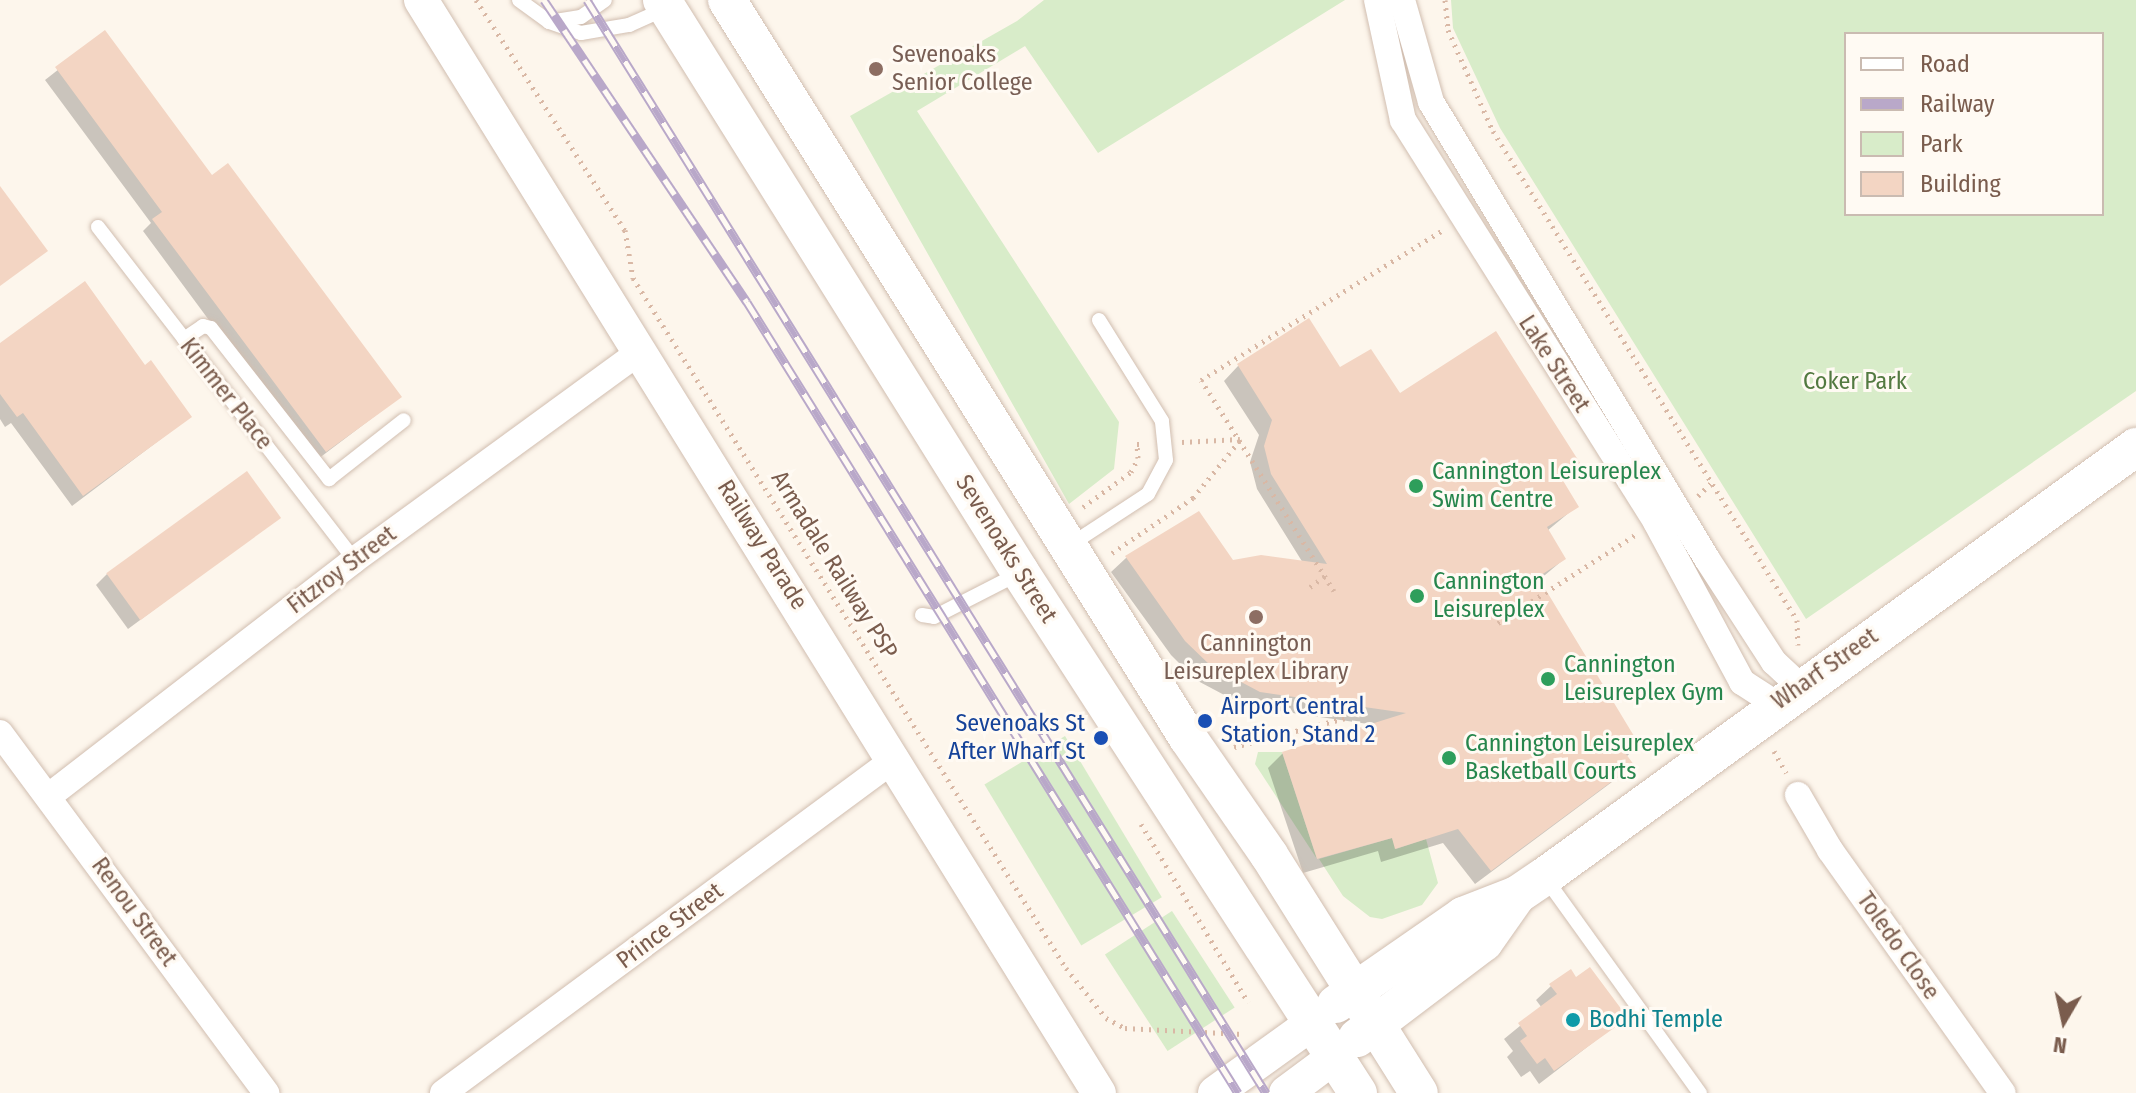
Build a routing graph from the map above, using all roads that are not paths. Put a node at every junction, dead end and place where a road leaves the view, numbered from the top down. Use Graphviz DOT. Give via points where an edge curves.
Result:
graph roads {
  1 [pos="421,0"];
  2 [pos="519,0"];
  3 [pos="605,0"];
  4 [pos="727,0"];
  5 [pos="1377,0"];
  6 [pos="1402,0"];
  7 [pos="673,3"];
  8 [pos="549,22"];
  9 [pos="98,227"];
  10 [pos="1099,320"];
  11 [pos="184,339"];
  12 [pos="641,351"];
  13 [pos="404,420"];
  14 [pos="2136,447"];
  15 [pos="1068,547"];
  16 [pos="354,560"];
  17 [pos="1020,572"];
  18 [pos="922,615"];
  19 [pos="1789,696"];
  20 [pos="0,733"];
  21 [pos="896,758"];
  22 [pos="1798,795"];
  23 [pos="49,796"];
  24 [pos="1531,886"];
  25 [pos="1354,989"];
  26 [pos="1311,1024"];
  27 [pos="1376,1024"];
  28 [pos="1333,1058"];
  29 [pos="266,1093"];
  30 [pos="443,1093"];
  31 [pos="1099,1093"];
  32 [pos="1215,1093"];
  33 [pos="1286,1093"];
  34 [pos="1358,1093"];
  35 [pos="1419,1093"];
  36 [pos="1700,1093"];
  37 [pos="2003,1093"];
  1 -- 12 [label="street, Railway Parade"];
  2 -- 8 [label="lane"];
  3 -- 8 [label="lane" via="581,17"];
  4 -- 15 [label="main road"];
  5 -- 19 [label="street, Lake Street" via="1403,120 1656,522 1742,682"];
  6 -- 19 [label="street, Lake Street" via="1431,102 1774,662"];
  7 -- 8 [label="lane" via="597,33 568,31"];
  7 -- 17 [label="main road, Sevenoaks Street"];
  9 -- 11 [label="lane, Kimmer Place"];
  10 -- 15 [label="lane" via="1162,421 1166,460 1148,494"];
  11 -- 13 [label="lane" via="203,326 211,328 329,479"];
  11 -- 16 [label="lane, Kimmer Place"];
  12 -- 16 [label="street, Fitzroy Street"];
  12 -- 21 [label="street, Railway Parade"];
  14 -- 19 [label="main road, Wharf Street"];
  15 -- 25 [label="main road"];
  16 -- 23 [label="street, Fitzroy Street"];
  17 -- 18 [label="lane" via="970,593 934,617"];
  17 -- 26 [label="main road, Sevenoaks Street"];
  19 -- 24 [label="main road, Wharf Street"];
  20 -- 23 [label="street, Renou Street"];
  21 -- 30 [label="street, Prince Street"];
  21 -- 31 [label="street, Railway Parade"];
  22 -- 37 [label="street, Toledo Close" via="1830,850"];
  23 -- 29 [label="street, Renou Street"];
  24 -- 25 [label="main road, Wharf Street" via="1463,916"];
  24 -- 27 [label="main road, Wharf Street" via="1484,942"];
  24 -- 36 [label="lane"];
  25 -- 26 [label="main road, Wharf Street"];
  25 -- 27 [label="main road"];
  26 -- 28 [label="main road, Sevenoaks Street"];
  26 -- 32 [label="street, Wharf Street"];
  27 -- 28 [label="main road, Wharf Street"];
  27 -- 35 [label="main road"];
  28 -- 33 [label="street, Wharf Street"];
  28 -- 34 [label="main road, Sevenoaks Street"];
}
